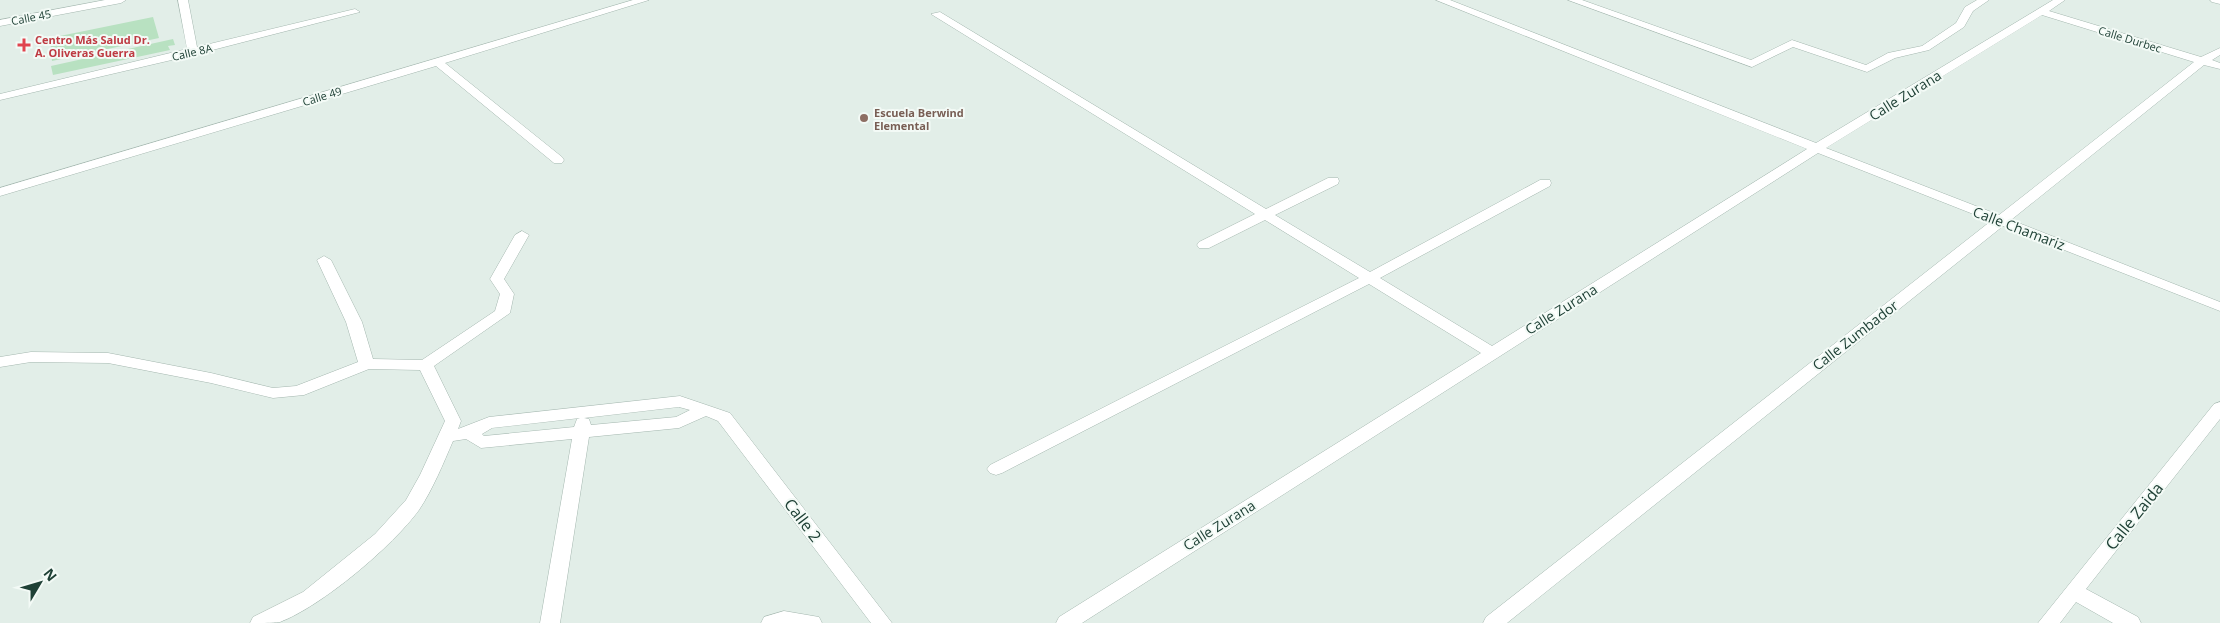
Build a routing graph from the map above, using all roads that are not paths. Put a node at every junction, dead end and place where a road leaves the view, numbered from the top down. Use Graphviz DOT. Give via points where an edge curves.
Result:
graph roads {
  1 [pos="121,0"];
  2 [pos="183,0"];
  3 [pos="644,0"];
  4 [pos="1441,0"];
  5 [pos="1573,0"];
  6 [pos="1984,0"];
  7 [pos="2060,0"];
  8 [pos="2215,0"];
  9 [pos="2220,1"];
  10 [pos="604,5"];
  11 [pos="355,12"];
  12 [pos="2041,12"];
  13 [pos="936,14"];
  14 [pos="0,23"];
  15 [pos="2220,51"];
  16 [pos="194,52"];
  17 [pos="2202,61"];
  18 [pos="438,62"];
  19 [pos="2220,66"];
  20 [pos="0,96"];
  21 [pos="1818,148"];
  22 [pos="558,160"];
  23 [pos="1333,181"];
  24 [pos="1545,183"];
  25 [pos="0,192"];
  26 [pos="1266,216"];
  27 [pos="2000,220"];
  28 [pos="522,235"];
  29 [pos="1204,245"];
  30 [pos="324,260"];
  31 [pos="1368,279"];
  32 [pos="2220,307"];
  33 [pos="1492,353"];
  34 [pos="0,362"];
  35 [pos="367,364"];
  36 [pos="425,365"];
  37 [pos="2220,408"];
  38 [pos="705,410"];
  39 [pos="586,412"];
  40 [pos="581,432"];
  41 [pos="469,433"];
  42 [pos="448,436"];
  43 [pos="996,469"];
  44 [pos="2074,592"];
  45 [pos="260,623"];
  46 [pos="550,623"];
  47 [pos="771,623"];
  48 [pos="812,623"];
  49 [pos="882,623"];
  50 [pos="1066,623"];
  51 [pos="1493,623"];
  52 [pos="2048,623"];
  53 [pos="2131,623"];
  1 -- 14 [label="street, Calle 45"];
  2 -- 16 [label="street"];
  3 -- 10 [label="street, Calle 49"];
  4 -- 21 [label="street, Calle Chamariz"];
  5 -- 6 [label="street" via="1752,64 1792,43 1868,68 1892,55 1925,48 1960,25 1969,9"];
  7 -- 12 [label="street, Calle Zurana"];
  8 -- 9 [label="street"];
  10 -- 18 [label="street, Calle 49"];
  11 -- 16 [label="street, Calle 8A"];
  12 -- 17 [label="street, Calle Durbec"];
  12 -- 21 [label="street, Calle Zurana"];
  13 -- 26 [label="street"];
  15 -- 17 [label="street, Calle Zumbador"];
  16 -- 20 [label="street, Calle 8A"];
  17 -- 19 [label="street, Calle Durbec"];
  17 -- 27 [label="street, Calle Zumbador"];
  18 -- 22 [label="street"];
  18 -- 25 [label="street, Calle 49"];
  21 -- 27 [label="street, Calle Chamariz"];
  21 -- 33 [label="street, Calle Zurana"];
  23 -- 26 [label="street"];
  24 -- 31 [label="street"];
  26 -- 29 [label="street"];
  26 -- 31 [label="street"];
  27 -- 32 [label="street, Calle Chamariz"];
  27 -- 51 [label="street, Calle Zumbador"];
  28 -- 36 [label="street" via="497,279 507,294 502,313"];
  30 -- 35 [label="street" via="354,322"];
  31 -- 33 [label="street"];
  31 -- 43 [label="street"];
  33 -- 50 [label="street, Calle Zurana"];
  34 -- 35 [label="street" via="31,357 108,358 273,393 298,391"];
  35 -- 36 [label="street"];
  36 -- 42 [label="street" via="453,421"];
  37 -- 44 [label="street, Calle Zaida"];
  38 -- 39 [label="street" via="680,401"];
  38 -- 40 [label="street" via="679,422"];
  38 -- 49 [label="street, Calle 2" via="724,417"];
  39 -- 40 [label="street"];
  39 -- 41 [label="street" via="489,423"];
  40 -- 41 [label="street" via="481,442"];
  40 -- 46 [label="street"];
  41 -- 42 [label="street"];
  42 -- 45 [label="street" via="412,505 382,539 310,598"];
  44 -- 52 [label="street, Calle Zaida"];
  44 -- 53 [label="street"];
  47 -- 48 [label="street" via="784,619"];
}
